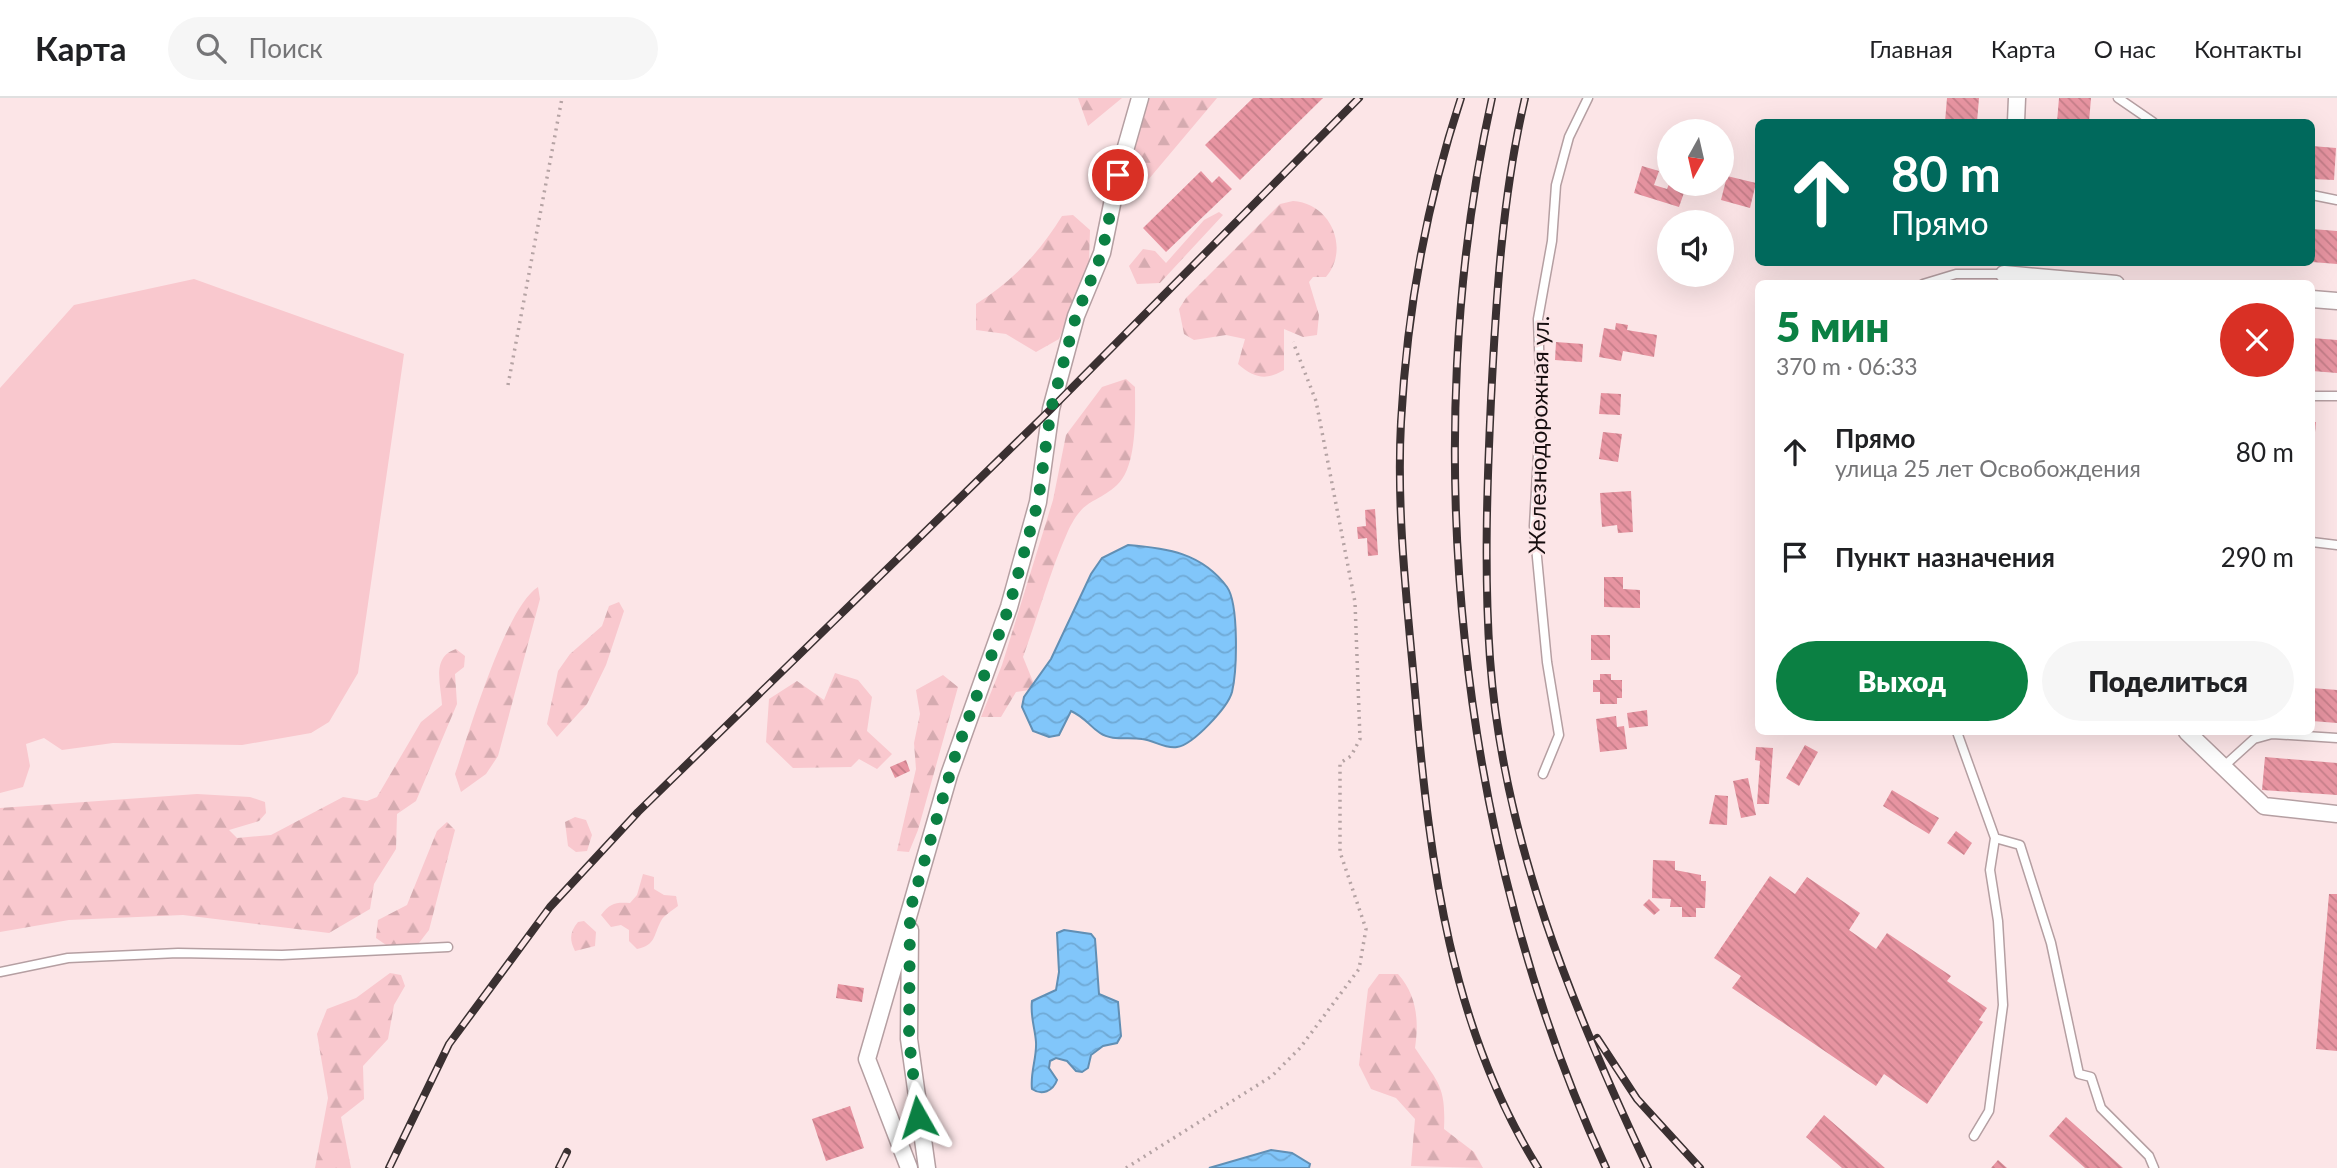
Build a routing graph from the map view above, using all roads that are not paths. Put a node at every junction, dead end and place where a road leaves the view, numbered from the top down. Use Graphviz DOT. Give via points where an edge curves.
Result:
graph roads {
  1 [pos="1140,98"];
  2 [pos="1588,98"];
  3 [pos="2018,98"];
  4 [pos="2118,98"];
  5 [pos="2015,119"];
  6 [pos="2149,119"];
  7 [pos="2315,196"];
  8 [pos="2337,200"];
  9 [pos="2004,273"];
  10 [pos="1936,280"];
  11 [pos="2075,280"];
  12 [pos="2315,299"];
  13 [pos="2337,301"];
  14 [pos="2315,396"];
  15 [pos="2337,396"];
  16 [pos="2315,542"];
  17 [pos="2337,545"];
  18 [pos="1958,735"];
  19 [pos="2190,735"];
  20 [pos="2268,735"];
  21 [pos="2288,735"];
  22 [pos="2337,738"];
  23 [pos="2223,767"];
  24 [pos="1543,774"];
  25 [pos="2337,814"];
  26 [pos="1995,838"];
  27 [pos="910,910"];
  28 [pos="448,947"];
  29 [pos="0,972"];
  30 [pos="1974,1136"];
  31 [pos="909,1168"];
  32 [pos="927,1168"];
  33 [pos="2154,1168"];
  1 -- 27 [label="street" via="1102,253 1076,316 1051,409 1038,502 1009,607 957,750"];
  2 -- 24 [label="lane, Железнодорожная ул." via="1569,137 1556,185 1538,319 1541,402 1534,526 1559,735"];
  3 -- 5 [label="street"];
  4 -- 6 [label="lane"];
  7 -- 8 [label="lane"];
  9 -- 10 [label="lane" via="1956,274"];
  9 -- 11 [label="street"];
  12 -- 13 [label="street"];
  14 -- 15 [label="lane"];
  16 -- 17 [label="lane"];
  18 -- 26 [label="lane"];
  19 -- 23 [label="street"];
  20 -- 23 [label="lane" via="2254,738"];
  21 -- 22 [label="lane"];
  23 -- 25 [label="street" via="2264,806"];
  26 -- 30 [label="lane" via="1990,870 2003,1005 1989,1111"];
  26 -- 33 [label="lane" via="2020,845 2051,943 2079,1074 2091,1077 2101,1108 2149,1156"];
  27 -- 31 [label="street" via="867,1059"];
  27 -- 32 [label="street" via="909,1039"];
  28 -- 29 [label="lane" via="282,956 178,953 68,958"];
}
